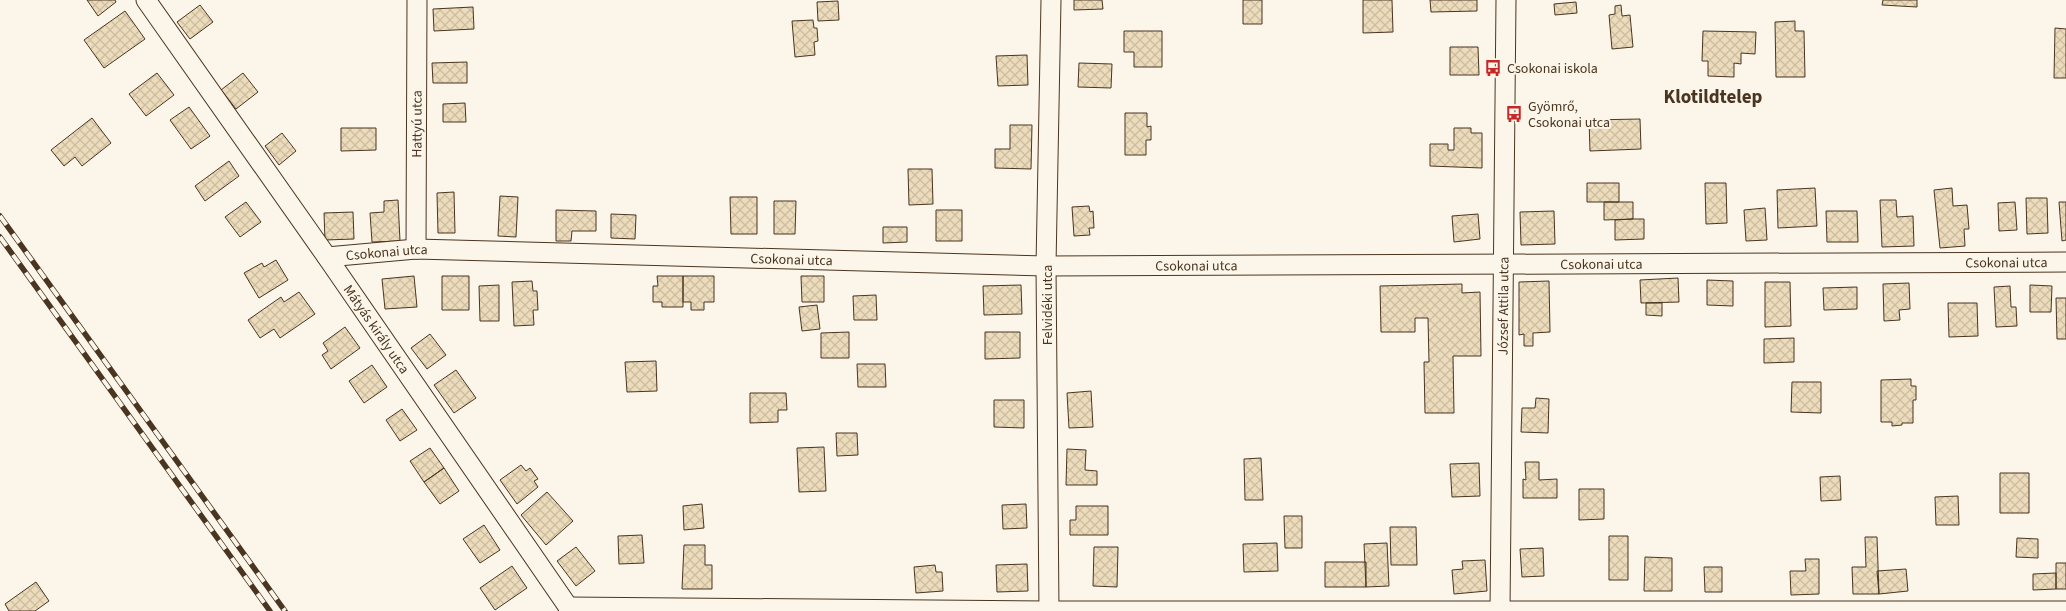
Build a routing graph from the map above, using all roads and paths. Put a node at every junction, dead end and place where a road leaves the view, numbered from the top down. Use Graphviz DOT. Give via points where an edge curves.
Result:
graph roads {
  1 [pos="146,0"];
  2 [pos="417,0"];
  3 [pos="1051,0"];
  4 [pos="1506,0"];
  5 [pos="416,249"];
  6 [pos="327,257"];
  7 [pos="2066,262"];
  8 [pos="1505,264"];
  9 [pos="1046,266"];
  10 [pos="569,609"];
  11 [pos="1500,610"];
  12 [pos="1049,611"];
  13 [pos="2066,611"];
  1 -- 6 [label="street, Mátyás király utca"];
  2 -- 5 [label="street, Hattyú utca"];
  3 -- 9 [label="street, Felvidéki utca"];
  4 -- 8 [label="street, József Attila utca"];
  5 -- 6 [label="street, Csokonai utca"];
  5 -- 9 [label="street, Csokonai utca"];
  6 -- 10 [label="street, Mátyás király utca"];
  7 -- 8 [label="street, Csokonai utca"];
  8 -- 9 [label="street, Csokonai utca"];
  8 -- 11 [label="street, József Attila utca"];
  9 -- 12 [label="street, Felvidéki utca"];
  10 -- 12 [label="street"];
  11 -- 12 [label="street"];
  11 -- 13 [label="street"];
}
